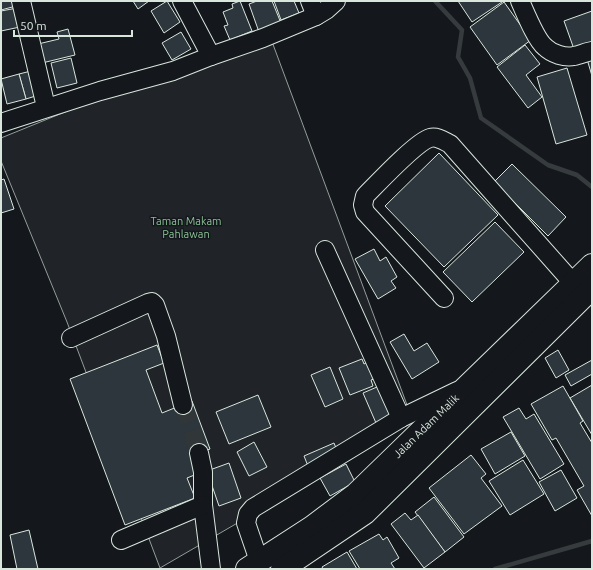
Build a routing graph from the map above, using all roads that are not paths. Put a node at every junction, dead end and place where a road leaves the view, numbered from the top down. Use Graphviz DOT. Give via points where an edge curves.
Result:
graph roads {
  1 [pos="21,1"];
  2 [pos="182,1"];
  3 [pos="336,1"];
  4 [pos="520,1"];
  5 [pos="313,8"];
  6 [pos="592,51"];
  7 [pos="211,56"];
  8 [pos="46,107"];
  9 [pos="1,123"];
  10 [pos="325,250"];
  11 [pos="592,265"];
  12 [pos="583,286"];
  13 [pos="444,298"];
  14 [pos="71,338"];
  15 [pos="482,381"];
  16 [pos="182,405"];
  17 [pos="401,418"];
  18 [pos="199,453"];
  19 [pos="203,505"];
  20 [pos="121,540"];
  21 [pos="256,566"];
  22 [pos="211,569"];
  23 [pos="282,569"];
  1 -- 8 [label="street"];
  2 -- 7 [label="street"];
  3 -- 5 [label="street" via="326,10"];
  4 -- 6 [label="street" via="544,47 564,56"];
  5 -- 7 [label="street" via="263,38"];
  7 -- 8 [label="street" via="173,72"];
  8 -- 9 [label="street"];
  10 -- 17 [label="street"];
  11 -- 12 [label="main road, Jalan Adam Malik"];
  12 -- 13 [label="street" via="450,144 438,138 430,138 415,147 365,196 363,205 365,212"];
  12 -- 15 [label="main road, Jalan Adam Malik"];
  14 -- 16 [label="street" via="152,302 155,304 166,336"];
  15 -- 17 [label="street"];
  15 -- 21 [label="main road, Jalan Adam Malik" via="356,494"];
  15 -- 23 [label="main road, Jalan Adam Malik" via="365,513"];
  17 -- 21 [label="street" via="253,508 246,523"];
  18 -- 19 [label="street" via="203,472"];
  19 -- 20 [label="street"];
  19 -- 22 [label="street"];
}
